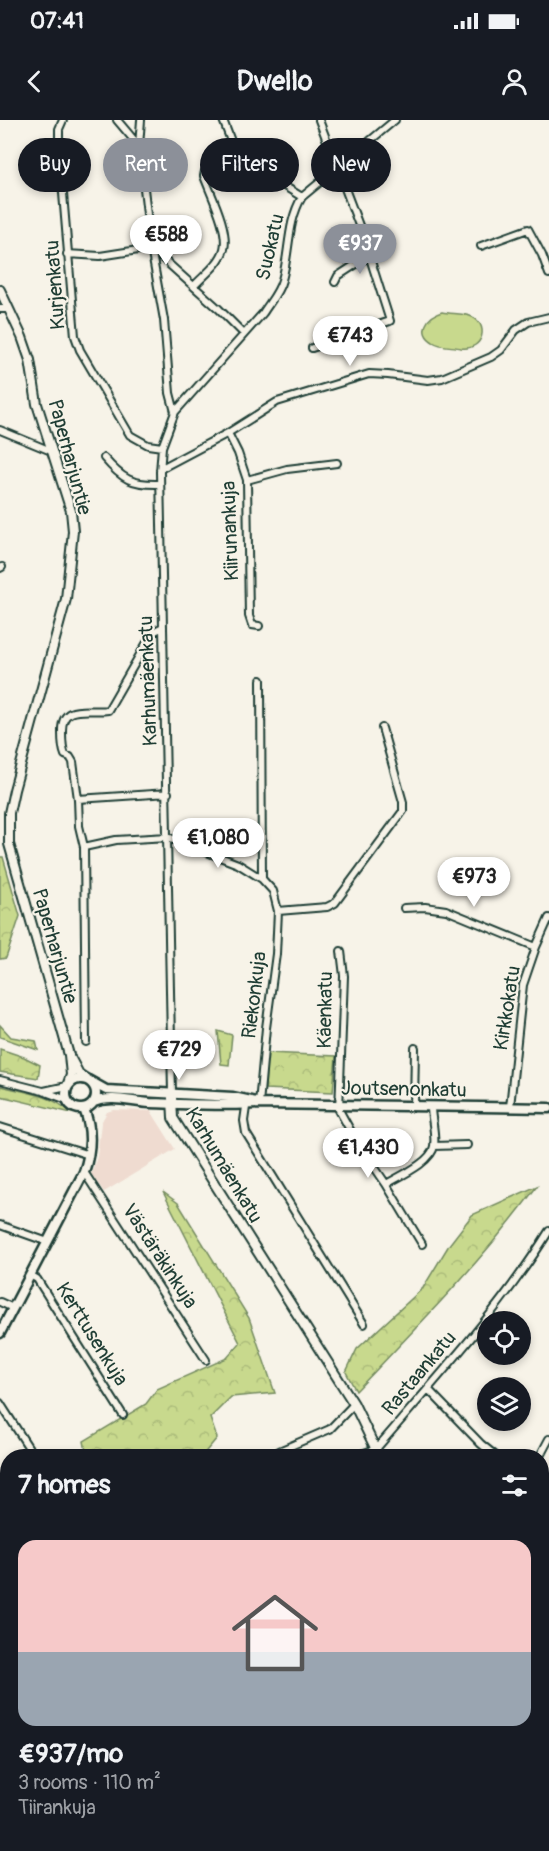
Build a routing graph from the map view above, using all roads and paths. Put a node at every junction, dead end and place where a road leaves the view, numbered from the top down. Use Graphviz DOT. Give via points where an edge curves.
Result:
graph roads {
  1 [pos="63,120"];
  2 [pos="117,120"];
  3 [pos="141,120"];
  4 [pos="223,120"];
  5 [pos="320,120"];
  6 [pos="395,120"];
  7 [pos="132,138"];
  8 [pos="140,138"];
  9 [pos="230,138"];
  10 [pos="326,138"];
  11 [pos="373,138"];
  12 [pos="311,189"];
  13 [pos="144,192"];
  14 [pos="210,192"];
  15 [pos="294,192"];
  16 [pos="347,192"];
  17 [pos="302,197"];
  18 [pos="481,246"];
  19 [pos="151,248"];
  20 [pos="67,254"];
  21 [pos="370,255"];
  22 [pos="549,274"];
  23 [pos="335,282"];
  24 [pos="194,286"];
  25 [pos="0,290"];
  26 [pos="4,309"];
  27 [pos="549,316"];
  28 [pos="243,333"];
  29 [pos="312,348"];
  30 [pos="175,412"];
  31 [pos="0,430"];
  32 [pos="228,433"];
  33 [pos="162,447"];
  34 [pos="51,451"];
  35 [pos="104,458"];
  36 [pos="161,458"];
  37 [pos="337,463"];
  38 [pos="160,469"];
  39 [pos="247,480"];
  40 [pos="160,484"];
  41 [pos="259,626"];
  42 [pos="163,627"];
  43 [pos="261,680"];
  44 [pos="382,728"];
  45 [pos="168,793"];
  46 [pos="78,799"];
  47 [pos="4,826"];
  48 [pos="168,837"];
  49 [pos="84,847"];
  50 [pos="262,879"];
  51 [pos="404,908"];
  52 [pos="278,911"];
  53 [pos="549,918"];
  54 [pos="536,947"];
  55 [pos="341,951"];
  56 [pos="86,1042"];
  57 [pos="415,1048"];
  58 [pos="69,1055"];
  59 [pos="0,1080"];
  60 [pos="88,1080"];
  61 [pos="67,1086"];
  62 [pos="43,1091"];
  63 [pos="172,1098"];
  64 [pos="67,1100"];
  65 [pos="94,1102"];
  66 [pos="247,1102"];
  67 [pos="259,1104"];
  68 [pos="338,1105"];
  69 [pos="414,1107"];
  70 [pos="431,1107"];
  71 [pos="510,1107"];
  72 [pos="549,1108"];
  73 [pos="84,1109"];
  74 [pos="0,1127"];
  75 [pos="467,1145"];
  76 [pos="434,1146"];
  77 [pos="89,1155"];
  78 [pos="84,1172"];
  79 [pos="386,1184"];
  80 [pos="0,1225"];
  81 [pos="549,1231"];
  82 [pos="48,1242"];
  83 [pos="422,1244"];
  84 [pos="30,1275"];
  85 [pos="0,1302"];
  86 [pos="13,1308"];
  87 [pos="495,1311"];
  88 [pos="364,1324"];
  89 [pos="0,1333"];
  90 [pos="477,1334"];
  91 [pos="206,1360"];
  92 [pos="428,1389"];
  93 [pos="0,1403"];
  94 [pos="354,1404"];
  95 [pos="123,1414"];
  96 [pos="30,1449"];
  97 [pos="284,1449"];
  98 [pos="376,1449"];
  99 [pos="381,1449"];
  100 [pos="487,1449"];
  1 -- 20 [label="street, Kurjenkatu" via="59,146"];
  2 -- 7 [label="street"];
  3 -- 8 [label="street"];
  4 -- 9 [label="street"];
  5 -- 10 [label="street"];
  6 -- 11 [label="street, Suokatu"];
  12 -- 17 [label="street, Suokatu"];
  13 -- 19 [label="street"];
  14 -- 24 [label="street" via="224,230 224,250"];
  15 -- 17 [label="street"];
  16 -- 21 [label="street"];
  17 -- 28 [label="street, Suokatu" via="292,222 275,296"];
  18 -- 22 [label="street" via="528,230"];
  19 -- 20 [label="street" via="100,256"];
  19 -- 24 [label="street"];
  19 -- 30 [label="street"];
  20 -- 33 [label="street, Kurjenkatu" via="75,336 80,350 130,435 148,445"];
  21 -- 23 [label="street"];
  21 -- 29 [label="street" via="390,321"];
  24 -- 28 [label="street"];
  25 -- 26 [label="street, Paperharjuntie"];
  26 -- 34 [label="street, Paperharjuntie" via="22,337 30,360 37,404"];
  27 -- 32 [label="street" via="516,330 501,351 491,357 442,378 369,374 277,402"];
  28 -- 30 [label="street, Suokatu"];
  30 -- 33 [label="street, Suokatu"];
  31 -- 34 [label="street"];
  32 -- 38 [label="street"];
  32 -- 39 [label="street, Kiirunankuja"];
  33 -- 36 [label="street, Suokatu"];
  34 -- 47 [label="street, Paperharjuntie" via="71,511 73,531 66,599"];
  35 -- 40 [label="street" via="124,478 139,484"];
  36 -- 38 [label="street, Karhumäenkatu"];
  37 -- 39 [label="street" via="287,469"];
  38 -- 40 [label="street, Karhumäenkatu"];
  39 -- 41 [label="street, Kiirunankuja" via="249,616 252,625"];
  40 -- 42 [label="street, Karhumäenkatu"];
  42 -- 45 [label="street, Karhumäenkatu"];
  42 -- 46 [label="street" via="153,632 108,710 71,711 61,722 62,750 73,762"];
  43 -- 50 [label="street"];
  44 -- 52 [label="street" via="403,811 335,903"];
  45 -- 46 [label="street"];
  45 -- 48 [label="street, Karhumäenkatu"];
  46 -- 49 [label="street"];
  47 -- 58 [label="street, Paperharjuntie"];
  48 -- 49 [label="street" via="116,840"];
  48 -- 50 [label="street" via="238,864"];
  48 -- 63 [label="street, Karhumäenkatu"];
  49 -- 56 [label="street"];
  50 -- 52 [label="street, Riekonkuja" via="273,891"];
  51 -- 54 [label="street" via="446,910"];
  52 -- 67 [label="street, Riekonkuja"];
  53 -- 54 [label="street, Kirkkokatu"];
  54 -- 71 [label="street, Kirkkokatu" via="521,996"];
  55 -- 68 [label="street, Käenkatu" via="344,976"];
  57 -- 69 [label="street"];
  58 -- 60 [label="street, Paperharjuntie"];
  58 -- 61 [label="street, Paperharjuntie" via="71,1075"];
  59 -- 62 [label="street"];
  60 -- 61 [label="main road" via="77,1079"];
  60 -- 63 [label="main road, Joutsenonkatu" via="106,1090"];
  60 -- 65 [label="main road" via="96,1092"];
  61 -- 62 [label="street"];
  61 -- 64 [label="main road"];
  62 -- 64 [label="street"];
  63 -- 65 [label="main road, Joutsenonkatu" via="104,1098"];
  63 -- 66 [label="main road, Joutsenonkatu"];
  63 -- 94 [label="street, Karhumäenkatu" via="173,1118"];
  64 -- 73 [label="main road" via="75,1108"];
  65 -- 73 [label="main road"];
  66 -- 67 [label="main road, Joutsenonkatu"];
  66 -- 88 [label="street" via="246,1133"];
  67 -- 68 [label="main road, Joutsenonkatu"];
  68 -- 69 [label="main road, Joutsenonkatu"];
  68 -- 79 [label="street"];
  69 -- 70 [label="main road, Joutsenonkatu"];
  70 -- 71 [label="main road, Joutsenonkatu"];
  70 -- 76 [label="street"];
  71 -- 72 [label="main road, Joutsenonkatu"];
  73 -- 77 [label="main road" via="91,1132"];
  74 -- 77 [label="street"];
  75 -- 76 [label="street"];
  76 -- 79 [label="street" via="422,1164"];
  77 -- 78 [label="main road"];
  78 -- 82 [label="main road"];
  78 -- 91 [label="street, Västäräkinkuja"];
  79 -- 83 [label="street"];
  80 -- 82 [label="street"];
  81 -- 87 [label="street, Rastaankatu"];
  82 -- 84 [label="main road"];
  84 -- 86 [label="main road"];
  84 -- 95 [label="street, Kerttusenkuja" via="37,1279"];
  85 -- 86 [label="street"];
  86 -- 89 [label="main road"];
  90 -- 92 [label="street, Rastaankatu"];
  92 -- 99 [label="street, Rastaankatu"];
  92 -- 100 [label="street"];
  93 -- 96 [label="street"];
  94 -- 97 [label="street" via="330,1429"];
  94 -- 98 [label="street, Karhumäenkatu"];
}
